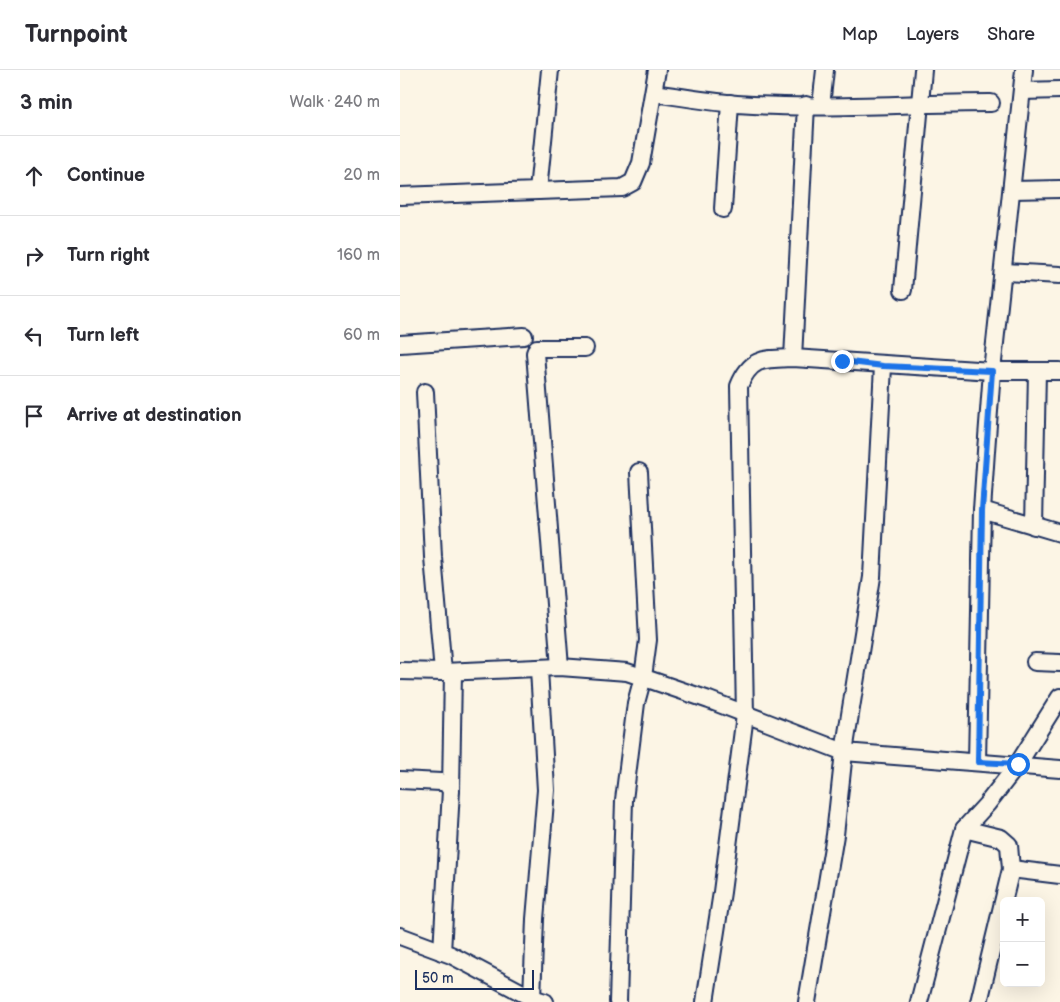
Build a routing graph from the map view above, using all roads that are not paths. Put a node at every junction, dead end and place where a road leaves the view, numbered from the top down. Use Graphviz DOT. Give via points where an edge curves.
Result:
graph roads {
  1 [pos="550,70"];
  2 [pos="656,70"];
  3 [pos="825,70"];
  4 [pos="923,70"];
  5 [pos="1024,70"];
  6 [pos="1060,90"];
  7 [pos="1022,92"];
  8 [pos="654,93"];
  9 [pos="730,103"];
  10 [pos="920,103"];
  11 [pos="991,103"];
  12 [pos="814,106"];
  13 [pos="1060,189"];
  14 [pos="1012,190"];
  15 [pos="538,191"];
  16 [pos="400,196"];
  17 [pos="723,208"];
  18 [pos="1004,272"];
  19 [pos="1060,275"];
  20 [pos="903,290"];
  21 [pos="524,336"];
  22 [pos="400,344"];
  23 [pos="585,348"];
  24 [pos="792,358"];
  25 [pos="883,366"];
  26 [pos="992,371"];
  27 [pos="1037,371"];
  28 [pos="1060,371"];
  29 [pos="425,392"];
  30 [pos="639,472"];
  31 [pos="982,510"];
  32 [pos="1034,526"];
  33 [pos="1060,533"];
  34 [pos="1035,662"];
  35 [pos="1060,663"];
  36 [pos="560,667"];
  37 [pos="540,669"];
  38 [pos="400,671"];
  39 [pos="448,672"];
  40 [pos="643,676"];
  41 [pos="1060,697"];
  42 [pos="745,715"];
  43 [pos="844,752"];
  44 [pos="978,762"];
  45 [pos="1018,764"];
  46 [pos="1060,769"];
  47 [pos="400,780"];
  48 [pos="451,790"];
  49 [pos="964,829"];
  50 [pos="1010,869"];
  51 [pos="1060,875"];
  52 [pos="400,936"];
  53 [pos="442,952"];
  54 [pos="539,1000"];
  55 [pos="618,1002"];
  56 [pos="705,1002"];
  57 [pos="807,1002"];
  58 [pos="919,1002"];
  59 [pos="979,1002"];
  1 -- 15 [label="street"];
  2 -- 8 [label="street"];
  3 -- 12 [label="street"];
  4 -- 10 [label="street"];
  5 -- 7 [label="street"];
  6 -- 7 [label="street"];
  7 -- 14 [label="street"];
  8 -- 9 [label="street"];
  8 -- 15 [label="street" via="642,164 633,182 622,188"];
  9 -- 12 [label="street"];
  9 -- 17 [label="street"];
  10 -- 11 [label="street"];
  10 -- 12 [label="street"];
  10 -- 20 [label="street"];
  12 -- 24 [label="street"];
  13 -- 14 [label="street"];
  14 -- 18 [label="street"];
  15 -- 16 [label="street"];
  18 -- 19 [label="street"];
  18 -- 26 [label="street"];
  21 -- 22 [label="street"];
  23 -- 36 [label="street" via="537,348 535,353"];
  24 -- 25 [label="street"];
  24 -- 42 [label="street" via="764,359 752,364 744,372 739,386"];
  25 -- 26 [label="street"];
  25 -- 43 [label="street" via="872,577"];
  26 -- 27 [label="street"];
  26 -- 31 [label="street"];
  27 -- 28 [label="street"];
  27 -- 32 [label="street"];
  29 -- 39 [label="street" via="433,557"];
  30 -- 40 [label="street" via="648,640"];
  31 -- 32 [label="street"];
  31 -- 44 [label="street"];
  32 -- 33 [label="street"];
  34 -- 35 [label="street"];
  36 -- 37 [label="street"];
  36 -- 40 [label="street"];
  37 -- 39 [label="street"];
  37 -- 54 [label="street" via="546,790 535,919"];
  38 -- 39 [label="street"];
  39 -- 48 [label="street"];
  40 -- 42 [label="street"];
  40 -- 55 [label="street" via="636,703 624,800"];
  41 -- 45 [label="street"];
  42 -- 43 [label="street"];
  42 -- 56 [label="street"];
  43 -- 44 [label="street"];
  43 -- 57 [label="street" via="835,835"];
  44 -- 45 [label="street"];
  45 -- 46 [label="street"];
  45 -- 49 [label="street"];
  47 -- 48 [label="street" via="441,782"];
  48 -- 53 [label="street"];
  49 -- 50 [label="street" via="1006,841"];
  49 -- 58 [label="street"];
  50 -- 51 [label="street"];
  50 -- 59 [label="street"];
  52 -- 53 [label="street"];
  53 -- 54 [label="street"];
}
